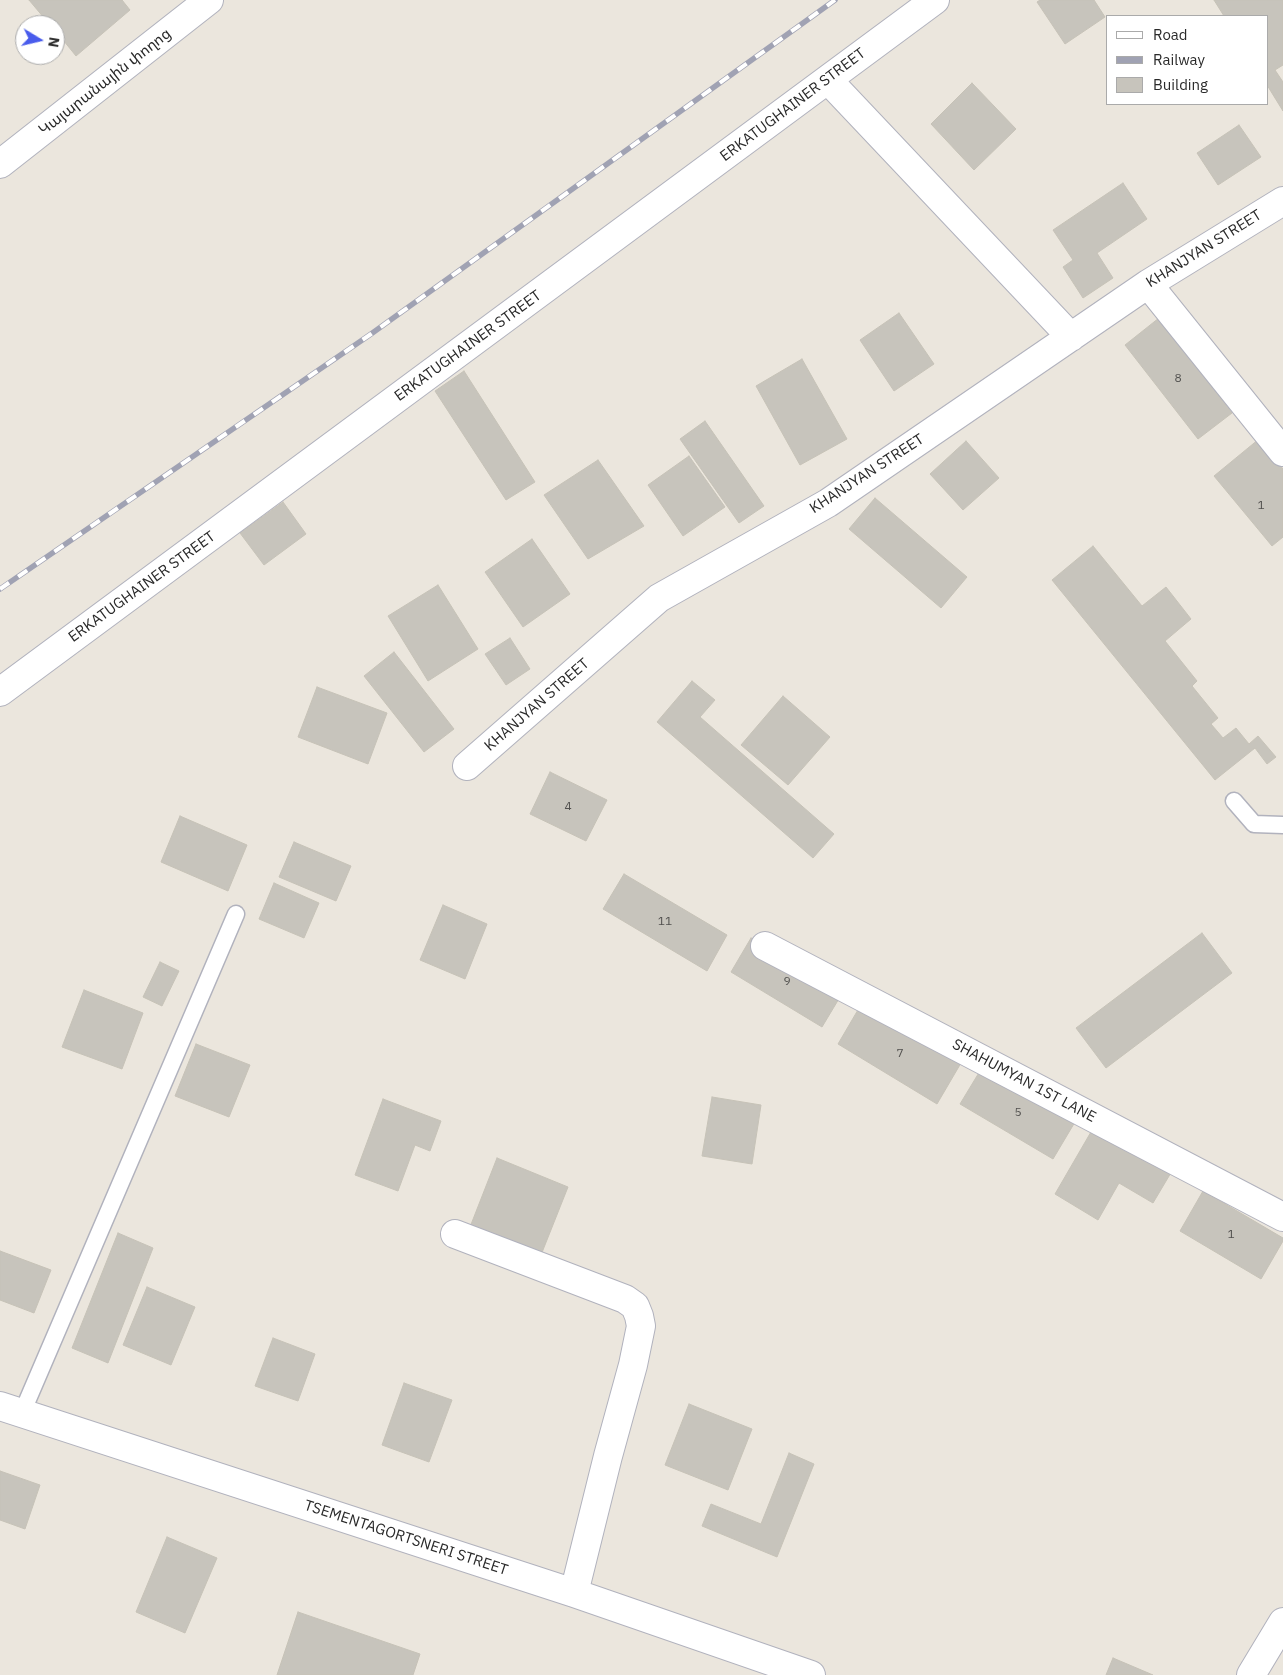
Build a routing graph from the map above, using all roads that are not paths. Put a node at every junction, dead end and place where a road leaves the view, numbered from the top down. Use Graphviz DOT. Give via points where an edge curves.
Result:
graph roads {
  1 [pos="210,0"];
  2 [pos="936,0"];
  3 [pos="828,80"];
  4 [pos="0,164"];
  5 [pos="1283,201"];
  6 [pos="1148,284"];
  7 [pos="1071,337"];
  8 [pos="1283,452"];
  9 [pos="0,692"];
  10 [pos="467,766"];
  11 [pos="1234,801"];
  12 [pos="1283,825"];
  13 [pos="236,914"];
  14 [pos="766,946"];
  15 [pos="1283,1217"];
  16 [pos="455,1234"];
  17 [pos="11,1409"];
  18 [pos="574,1593"];
  19 [pos="1283,1622"];
  20 [pos="811,1675"];
  21 [pos="1250,1675"];
  1 -- 4 [label="street, Կայարանային փողոց"];
  2 -- 3 [label="street, ERKATUGHAINER STREET"];
  3 -- 7 [label="street"];
  3 -- 9 [label="street, ERKATUGHAINER STREET"];
  5 -- 6 [label="street, KHANJYAN STREET"];
  6 -- 7 [label="street, KHANJYAN STREET"];
  6 -- 8 [label="street"];
  7 -- 10 [label="street, KHANJYAN STREET" via="828,503 659,598"];
  11 -- 12 [label="lane" via="1254,824"];
  13 -- 17 [label="lane"];
  14 -- 15 [label="street, SHAHUMYAN 1ST LANE"];
  16 -- 18 [label="street" via="625,1300 635,1306 640,1316 633,1365"];
  17 -- 18 [label="street, TSEMENTAGORTSNERI STREET"];
  18 -- 20 [label="street, TSEMENTAGORTSNERI STREET"];
  19 -- 21 [label="street"];
}
